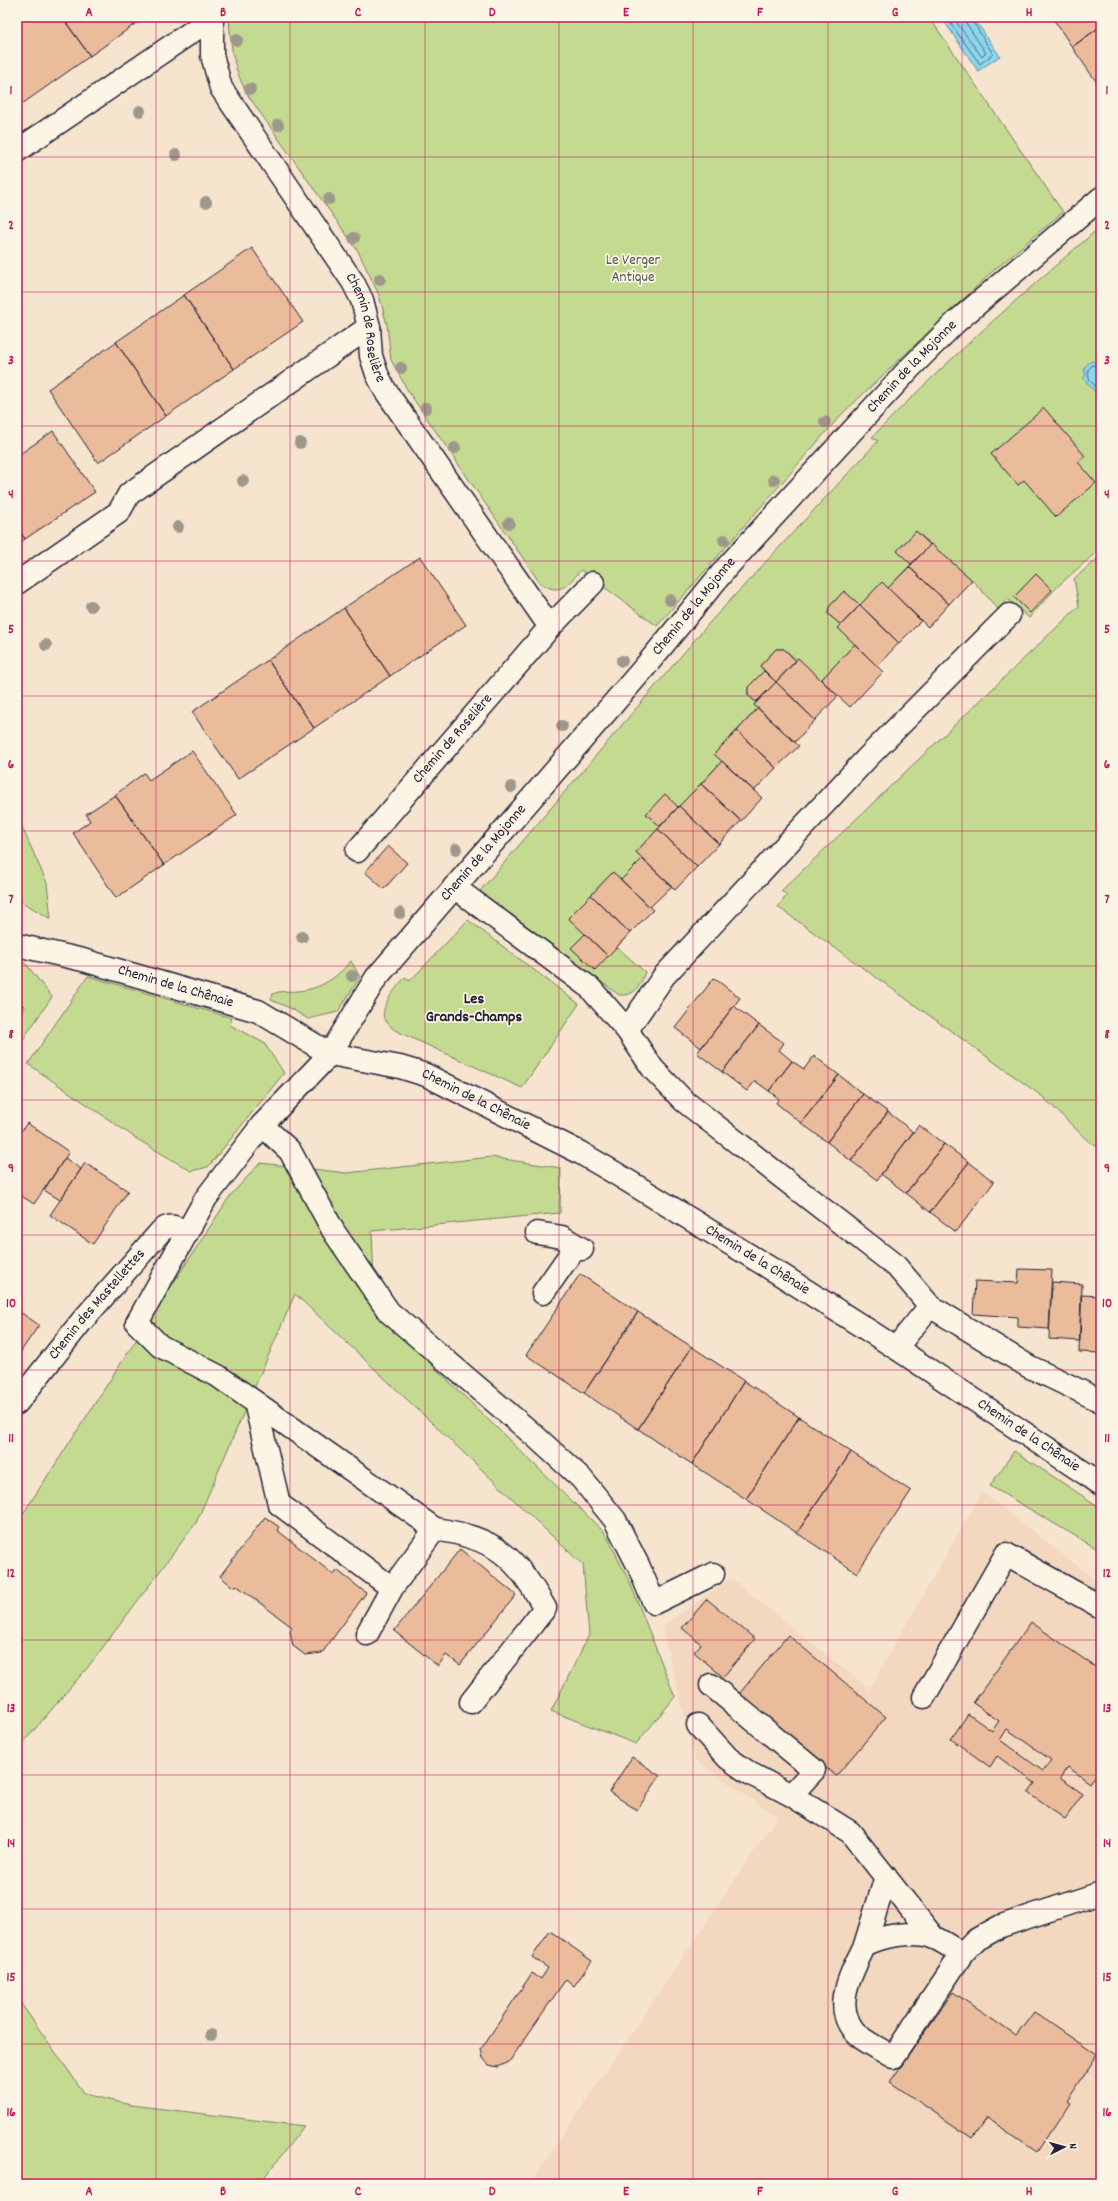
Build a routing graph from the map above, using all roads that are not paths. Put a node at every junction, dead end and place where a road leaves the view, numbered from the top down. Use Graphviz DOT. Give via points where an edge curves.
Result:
graph roads {
  1 [pos="212,17"];
  2 [pos="17,150"];
  3 [pos="1101,198"];
  4 [pos="369,327"];
  5 [pos="17,583"];
  6 [pos="593,583"];
  7 [pos="1009,615"];
  8 [pos="550,627"];
  9 [pos="357,851"];
  10 [pos="454,887"];
  11 [pos="17,945"];
  12 [pos="627,1030"];
  13 [pos="330,1054"];
  14 [pos="262,1125"];
  15 [pos="186,1232"];
  16 [pos="537,1233"];
  17 [pos="543,1293"];
  18 [pos="930,1306"];
  19 [pos="896,1348"];
  20 [pos="1101,1401"];
  21 [pos="255,1402"];
  22 [pos="17,1403"];
  23 [pos="1101,1484"];
  24 [pos="435,1529"];
  25 [pos="713,1574"];
  26 [pos="392,1588"];
  27 [pos="1101,1607"];
  28 [pos="367,1634"];
  29 [pos="711,1685"];
  30 [pos="924,1697"];
  31 [pos="471,1702"];
  32 [pos="698,1725"];
  33 [pos="791,1795"];
  34 [pos="886,1877"];
  35 [pos="1101,1893"];
  36 [pos="934,1938"];
  37 [pos="865,1945"];
  38 [pos="962,1954"];
  1 -- 2 [label="street"];
  1 -- 4 [label="street, Chemin de Roselière" via="212,55 221,88 354,282"];
  3 -- 10 [label="street, Chemin de la Mojonne" via="962,317 909,368 727,567 644,668"];
  4 -- 5 [label="street" via="129,494 119,512"];
  4 -- 8 [label="street, Chemin de Roselière" via="371,356 385,390"];
  6 -- 8 [label="street, Chemin de Roselière"];
  7 -- 12 [label="street" via="868,757 670,970"];
  8 -- 9 [label="street, Chemin de Roselière"];
  10 -- 12 [label="street" via="590,988"];
  10 -- 13 [label="street, Chemin de la Mojonne" via="376,978"];
  11 -- 13 [label="street, Chemin de la Chênaie" via="83,960 258,1011"];
  12 -- 18 [label="street" via="653,1069 684,1102 896,1266"];
  13 -- 14 [label="street, Chemin des Mastellettes"];
  13 -- 19 [label="street, Chemin de la Chênaie" via="419,1073 579,1152"];
  14 -- 15 [label="street, Chemin des Mastellettes" via="206,1198"];
  14 -- 25 [label="street" via="290,1151 334,1232 389,1312 581,1478 615,1520 654,1603"];
  15 -- 21 [label="street, Chemin des Mastellettes" via="137,1323 160,1346 218,1376"];
  15 -- 22 [label="street, Chemin des Mastellettes" via="174,1226 161,1231 81,1322"];
  16 -- 17 [label="street" via="562,1237 579,1248"];
  18 -- 19 [label="street"];
  18 -- 20 [label="street" via="1028,1366"];
  19 -- 23 [label="street, Chemin de la Chênaie"];
  21 -- 24 [label="street"];
  21 -- 26 [label="street" via="279,1504"];
  24 -- 26 [label="street"];
  24 -- 31 [label="street" via="464,1533 490,1544 509,1556 524,1574 545,1608"];
  26 -- 28 [label="street"];
  27 -- 30 [label="street" via="1006,1554"];
  29 -- 33 [label="street" via="814,1770"];
  32 -- 33 [label="street" via="728,1758"];
  33 -- 34 [label="street" via="850,1832"];
  34 -- 36 [label="street"];
  34 -- 37 [label="street"];
  35 -- 38 [label="street" via="1001,1926 974,1941"];
  36 -- 37 [label="street" via="896,1935 882,1937"];
  36 -- 38 [label="street"];
  37 -- 38 [label="street" via="846,1986 846,2014 859,2035 894,2057"];
}
